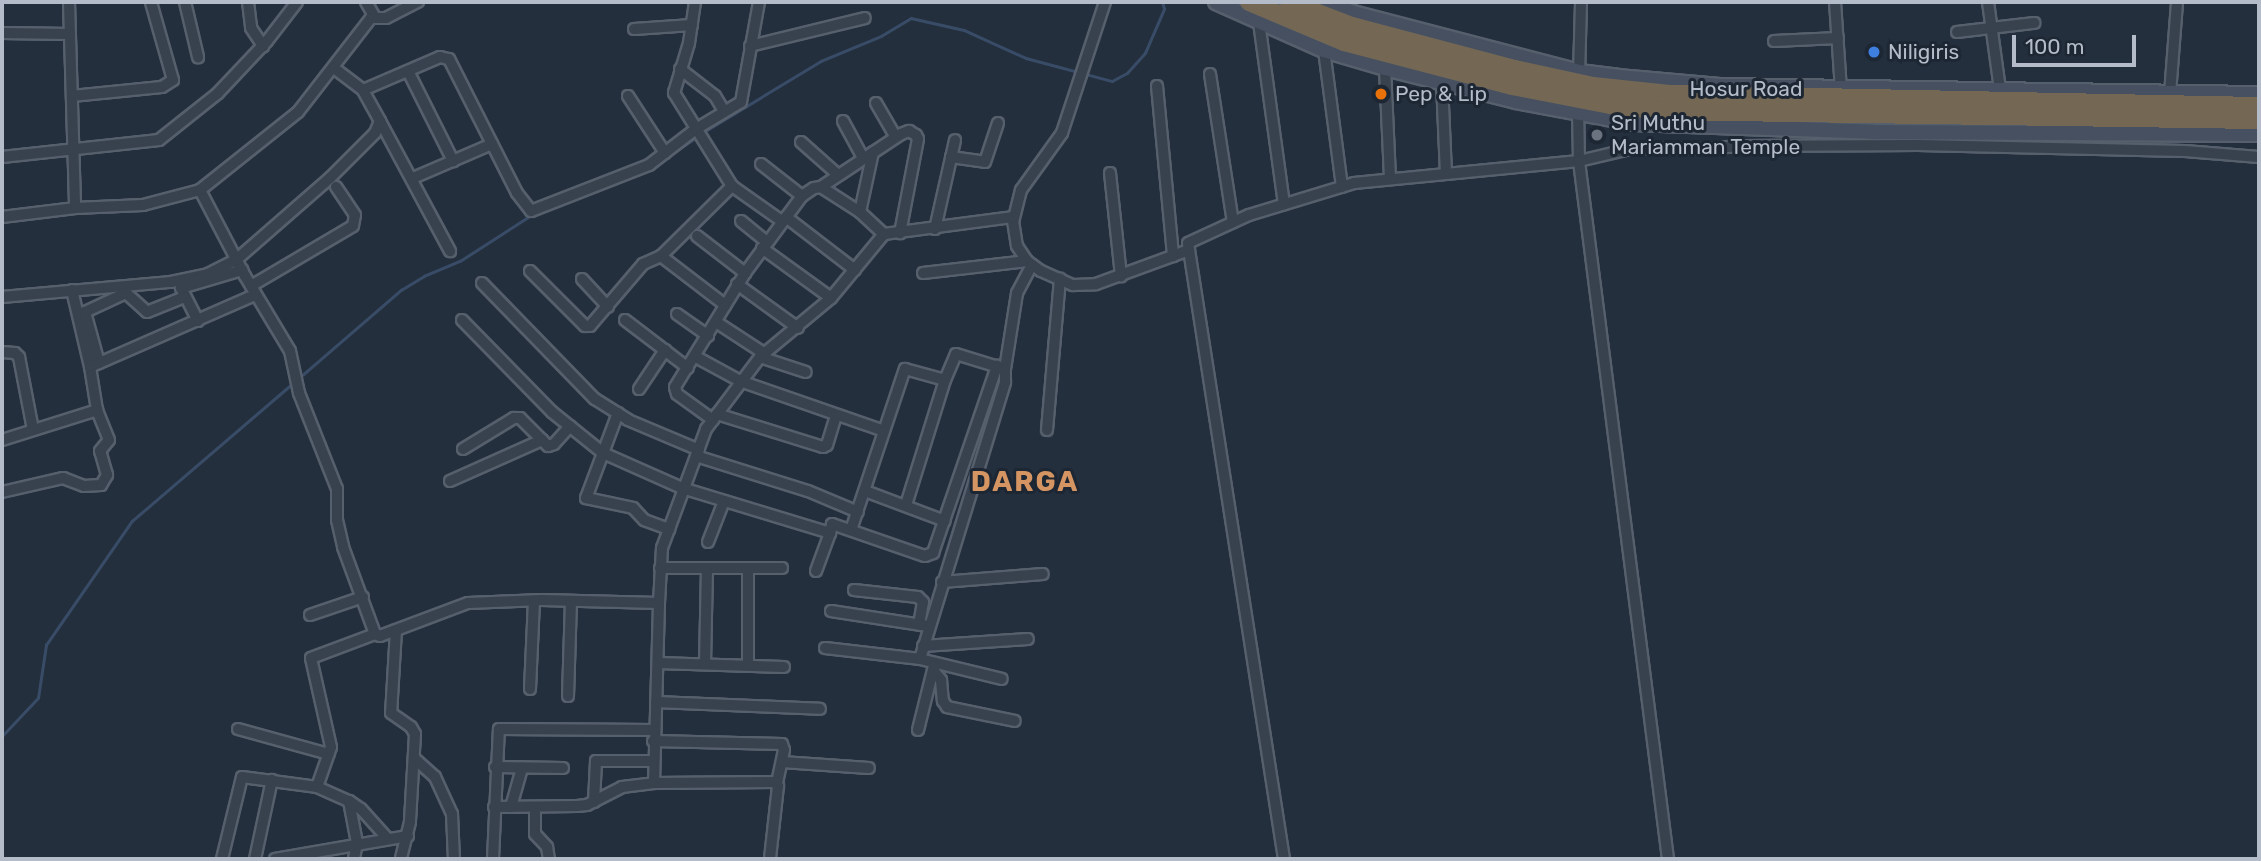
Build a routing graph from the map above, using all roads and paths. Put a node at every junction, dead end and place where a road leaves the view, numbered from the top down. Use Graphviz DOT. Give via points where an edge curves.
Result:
graph roads {
  1 [pos="69,2"];
  2 [pos="151,2"];
  3 [pos="185,2"];
  4 [pos="248,2"];
  5 [pos="297,2"];
  6 [pos="366,2"];
  7 [pos="418,2"];
  8 [pos="695,2"];
  9 [pos="759,2"];
  10 [pos="1105,2"];
  11 [pos="1216,2"];
  12 [pos="1248,2"];
  13 [pos="1289,2"];
  14 [pos="1326,2"];
  15 [pos="1581,2"];
  16 [pos="1835,2"];
  17 [pos="1988,2"];
  18 [pos="2177,2"];
  19 [pos="374,16"];
  20 [pos="865,18"];
  21 [pos="1259,22"];
  22 [pos="2034,23"];
  23 [pos="692,25"];
  24 [pos="1991,28"];
  25 [pos="634,29"];
  26 [pos="1957,32"];
  27 [pos="2,33"];
  28 [pos="70,34"];
  29 [pos="1838,37"];
  30 [pos="1774,41"];
  31 [pos="263,46"];
  32 [pos="750,46"];
  33 [pos="1324,50"];
  34 [pos="198,57"];
  35 [pos="334,68"];
  36 [pos="1385,68"];
  37 [pos="680,69"];
  38 [pos="408,71"];
  39 [pos="1210,74"];
  40 [pos="1443,82"];
  41 [pos="1157,86"];
  42 [pos="1841,89"];
  43 [pos="363,90"];
  44 [pos="2000,90"];
  45 [pos="1578,92"];
  46 [pos="2170,94"];
  47 [pos="2259,94"];
  48 [pos="72,96"];
  49 [pos="628,96"];
  50 [pos="876,103"];
  51 [pos="2259,106"];
  52 [pos="724,111"];
  53 [pos="2259,120"];
  54 [pos="380,121"];
  55 [pos="843,121"];
  56 [pos="998,123"];
  57 [pos="1742,129"];
  58 [pos="697,130"];
  59 [pos="2259,134"];
  60 [pos="896,137"];
  61 [pos="955,140"];
  62 [pos="801,142"];
  63 [pos="492,144"];
  64 [pos="1742,146"];
  65 [pos="74,151"];
  66 [pos="873,152"];
  67 [pos="665,153"];
  68 [pos="2,156"];
  69 [pos="951,157"];
  70 [pos="2259,157"];
  71 [pos="863,158"];
  72 [pos="453,161"];
  73 [pos="1579,161"];
  74 [pos="761,164"];
  75 [pos="1110,173"];
  76 [pos="837,174"];
  77 [pos="1446,174"];
  78 [pos="413,178"];
  79 [pos="1390,179"];
  80 [pos="732,186"];
  81 [pos="336,187"];
  82 [pos="821,187"];
  83 [pos="1342,187"];
  84 [pos="200,190"];
  85 [pos="802,196"];
  86 [pos="1284,204"];
  87 [pos="75,208"];
  88 [pos="860,212"];
  89 [pos="1014,217"];
  90 [pos="2,218"];
  91 [pos="784,220"];
  92 [pos="741,221"];
  93 [pos="1233,222"];
  94 [pos="935,229"];
  95 [pos="900,233"];
  96 [pos="884,234"];
  97 [pos="697,236"];
  98 [pos="765,245"];
  99 [pos="1189,250"];
  100 [pos="450,251"];
  101 [pos="661,256"];
  102 [pos="1173,256"];
  103 [pos="236,260"];
  104 [pos="1029,263"];
  105 [pos="855,270"];
  106 [pos="242,271"];
  107 [pos="530,271"];
  108 [pos="745,273"];
  109 [pos="923,273"];
  110 [pos="1121,276"];
  111 [pos="582,279"];
  112 [pos="1060,279"];
  113 [pos="482,283"];
  114 [pos="737,284"];
  115 [pos="72,290"];
  116 [pos="253,291"];
  117 [pos="2,297"];
  118 [pos="184,297"];
  119 [pos="831,298"];
  120 [pos="725,304"];
  121 [pos="608,307"];
  122 [pos="677,314"];
  123 [pos="462,320"];
  124 [pos="625,320"];
  125 [pos="198,321"];
  126 [pos="716,321"];
  127 [pos="797,328"];
  128 [pos="708,336"];
  129 [pos="665,350"];
  130 [pos="2,352"];
  131 [pos="763,355"];
  132 [pos="696,357"];
  133 [pos="95,365"];
  134 [pos="1001,367"];
  135 [pos="688,368"];
  136 [pos="806,372"];
  137 [pos="945,380"];
  138 [pos="740,381"];
  139 [pos="639,389"];
  140 [pos="97,410"];
  141 [pos="618,413"];
  142 [pos="836,415"];
  143 [pos="715,417"];
  144 [pos="570,426"];
  145 [pos="33,430"];
  146 [pos="1047,430"];
  147 [pos="884,431"];
  148 [pos="2,440"];
  149 [pos="542,440"];
  150 [pos="463,449"];
  151 [pos="603,453"];
  152 [pos="698,453"];
  153 [pos="450,481"];
  154 [pos="682,488"];
  155 [pos="865,491"];
  156 [pos="2,492"];
  157 [pos="724,501"];
  158 [pos="906,505"];
  159 [pos="858,512"];
  160 [pos="945,520"];
  161 [pos="669,529"];
  162 [pos="851,530"];
  163 [pos="830,533"];
  164 [pos="708,541"];
  165 [pos="660,568"];
  166 [pos="707,568"];
  167 [pos="748,568"];
  168 [pos="782,568"];
  169 [pos="816,571"];
  170 [pos="1043,574"];
  171 [pos="942,582"];
  172 [pos="854,590"];
  173 [pos="363,597"];
  174 [pos="534,601"];
  175 [pos="571,601"];
  176 [pos="659,603"];
  177 [pos="831,611"];
  178 [pos="310,615"];
  179 [pos="923,626"];
  180 [pos="396,631"];
  181 [pos="375,634"];
  182 [pos="1028,639"];
  183 [pos="923,646"];
  184 [pos="825,648"];
  185 [pos="920,659"];
  186 [pos="657,663"];
  187 [pos="705,664"];
  188 [pos="748,665"];
  189 [pos="934,666"];
  190 [pos="784,667"];
  191 [pos="1002,679"];
  192 [pos="530,689"];
  193 [pos="568,696"];
  194 [pos="656,702"];
  195 [pos="820,709"];
  196 [pos="1015,721"];
  197 [pos="238,729"];
  198 [pos="918,730"];
  199 [pos="654,736"];
  200 [pos="329,754"];
  201 [pos="415,759"];
  202 [pos="653,761"];
  203 [pos="782,762"];
  204 [pos="495,767"];
  205 [pos="522,768"];
  206 [pos="563,768"];
  207 [pos="869,768"];
  208 [pos="272,780"];
  209 [pos="654,783"];
  210 [pos="777,783"];
  211 [pos="317,788"];
  212 [pos="349,801"];
  213 [pos="594,802"];
  214 [pos="495,807"];
  215 [pos="511,807"];
  216 [pos="535,807"];
  217 [pos="408,836"];
  218 [pos="388,839"];
  219 [pos="357,843"];
  220 [pos="316,855"];
  221 [pos="403,858"];
  222 [pos="222,859"];
  223 [pos="255,859"];
  224 [pos="275,859"];
  225 [pos="354,859"];
  226 [pos="454,859"];
  227 [pos="493,859"];
  228 [pos="549,859"];
  229 [pos="770,859"];
  230 [pos="1284,859"];
  231 [pos="1668,859"];
  1 -- 28 [label="street"];
  2 -- 48 [label="street" via="173,80 162,86"];
  3 -- 34 [label="street"];
  4 -- 31 [label="street" via="251,28"];
  5 -- 31 [label="street"];
  6 -- 19 [label="street"];
  7 -- 19 [label="street" via="389,17"];
  8 -- 23 [label="street"];
  9 -- 32 [label="street"];
  10 -- 89 [label="street" via="1062,133 1021,191"];
  11 -- 21 [label="street"];
  12 -- 45 [label="highway, Hosur Road" via="1344,42"];
  13 -- 45 [label="highway, Hosur Road" via="1352,26"];
  14 -- 45 [label="street"];
  15 -- 45 [label="street"];
  16 -- 29 [label="street"];
  17 -- 24 [label="street"];
  18 -- 46 [label="street"];
  19 -- 35 [label="street"];
  20 -- 32 [label="street"];
  21 -- 33 [label="street"];
  21 -- 86 [label="street"];
  22 -- 24 [label="street"];
  23 -- 25 [label="street"];
  23 -- 37 [label="street"];
  24 -- 26 [label="street"];
  24 -- 44 [label="street"];
  27 -- 28 [label="street"];
  28 -- 48 [label="street"];
  29 -- 30 [label="street"];
  29 -- 42 [label="street"];
  31 -- 65 [label="street" via="166,137"];
  32 -- 52 [label="street" via="741,102"];
  33 -- 36 [label="street"];
  33 -- 83 [label="street"];
  35 -- 43 [label="street"];
  35 -- 84 [label="street" via="299,112"];
  36 -- 40 [label="street"];
  36 -- 79 [label="street"];
  37 -- 52 [label="street" via="715,96"];
  37 -- 58 [label="street" via="674,93"];
  38 -- 43 [label="street"];
  38 -- 63 [label="street" via="440,57 449,59"];
  38 -- 72 [label="street"];
  39 -- 93 [label="street"];
  40 -- 45 [label="street"];
  40 -- 77 [label="street"];
  41 -- 102 [label="street"];
  42 -- 44 [label="street"];
  42 -- 45 [label="street" via="1720,86"];
  43 -- 54 [label="street"];
  44 -- 46 [label="street"];
  45 -- 51 [label="highway, Hosur Road"];
  45 -- 53 [label="highway, Hosur Road" via="1664,111"];
  45 -- 57 [label="street" via="1633,123"];
  45 -- 73 [label="street"];
  46 -- 47 [label="street"];
  48 -- 65 [label="street"];
  49 -- 67 [label="street"];
  50 -- 60 [label="street"];
  52 -- 58 [label="street"];
  54 -- 78 [label="street"];
  54 -- 103 [label="street" via="375,133 330,178"];
  55 -- 71 [label="street"];
  56 -- 69 [label="street" via="985,162"];
  57 -- 59 [label="street"];
  57 -- 64 [label="street"];
  58 -- 67 [label="street"];
  58 -- 80 [label="street"];
  60 -- 66 [label="street"];
  60 -- 95 [label="street" via="909,131 918,139"];
  61 -- 69 [label="street"];
  62 -- 76 [label="street"];
  63 -- 67 [label="street" via="528,211 634,172"];
  63 -- 72 [label="street"];
  64 -- 70 [label="street" via="2157,150"];
  64 -- 73 [label="street" via="1634,148"];
  65 -- 68 [label="street"];
  65 -- 87 [label="street"];
  66 -- 71 [label="street"];
  66 -- 88 [label="street"];
  69 -- 94 [label="street"];
  71 -- 76 [label="street"];
  72 -- 78 [label="street"];
  73 -- 77 [label="street"];
  73 -- 231 [label="street"];
  74 -- 85 [label="street"];
  75 -- 110 [label="street"];
  76 -- 82 [label="street"];
  77 -- 79 [label="street"];
  78 -- 100 [label="street"];
  79 -- 83 [label="street"];
  80 -- 91 [label="street"];
  80 -- 101 [label="street"];
  81 -- 116 [label="street" via="355,215 353,226"];
  82 -- 85 [label="street"];
  82 -- 88 [label="street"];
  83 -- 86 [label="street"];
  84 -- 87 [label="street" via="143,205"];
  84 -- 103 [label="street"];
  85 -- 91 [label="street"];
  86 -- 93 [label="street"];
  87 -- 90 [label="street"];
  88 -- 96 [label="street"];
  89 -- 94 [label="street"];
  89 -- 104 [label="street" via="1017,246"];
  91 -- 98 [label="street"];
  91 -- 105 [label="street"];
  92 -- 98 [label="street"];
  93 -- 99 [label="street" via="1188,243"];
  94 -- 95 [label="street"];
  95 -- 96 [label="street"];
  96 -- 105 [label="street"];
  97 -- 108 [label="street"];
  98 -- 108 [label="street"];
  98 -- 119 [label="street"];
  99 -- 102 [label="street"];
  99 -- 230 [label="street"];
  101 -- 120 [label="street"];
  101 -- 121 [label="street" via="643,264"];
  102 -- 110 [label="street"];
  103 -- 106 [label="street"];
  103 -- 115 [label="street" via="208,274 181,280"];
  104 -- 109 [label="street"];
  104 -- 112 [label="street"];
  104 -- 134 [label="street" via="1017,293"];
  105 -- 119 [label="street"];
  106 -- 116 [label="street"];
  106 -- 118 [label="street" via="182,287"];
  107 -- 121 [label="street" via="585,326"];
  108 -- 114 [label="street"];
  110 -- 112 [label="street" via="1096,284 1073,285"];
  111 -- 121 [label="street"];
  112 -- 146 [label="street"];
  113 -- 141 [label="street" via="574,380"];
  114 -- 120 [label="street"];
  114 -- 127 [label="street"];
  115 -- 117 [label="street"];
  115 -- 133 [label="street"];
  116 -- 125 [label="street"];
  116 -- 173 [label="street" via="290,351 299,393 337,489 343,547"];
  118 -- 125 [label="street"];
  118 -- 133 [label="street" via="147,312 126,293 85,312"];
  119 -- 127 [label="street"];
  120 -- 126 [label="street"];
  122 -- 128 [label="street"];
  123 -- 144 [label="street"];
  124 -- 129 [label="street"];
  125 -- 133 [label="street"];
  126 -- 128 [label="street"];
  126 -- 131 [label="street"];
  127 -- 131 [label="street"];
  128 -- 132 [label="street"];
  129 -- 135 [label="street"];
  129 -- 139 [label="street"];
  130 -- 145 [label="street" via="19,357"];
  131 -- 136 [label="street"];
  131 -- 138 [label="street"];
  132 -- 135 [label="street"];
  132 -- 138 [label="street"];
  133 -- 140 [label="street"];
  134 -- 137 [label="street" via="956,354"];
  134 -- 160 [label="street"];
  134 -- 171 [label="street" via="1005,382"];
  135 -- 143 [label="street" via="675,391"];
  137 -- 147 [label="street" via="905,369"];
  137 -- 158 [label="street"];
  138 -- 142 [label="street"];
  138 -- 143 [label="street"];
  140 -- 145 [label="street"];
  140 -- 156 [label="street" via="109,440 100,451 107,475 100,485 84,486 63,478"];
  141 -- 151 [label="street"];
  141 -- 152 [label="street"];
  142 -- 143 [label="street" via="827,445 822,447"];
  142 -- 147 [label="street"];
  143 -- 152 [label="street"];
  144 -- 149 [label="street" via="551,446"];
  144 -- 151 [label="street"];
  145 -- 148 [label="street"];
  147 -- 155 [label="street"];
  149 -- 150 [label="street" via="518,417"];
  149 -- 153 [label="street"];
  151 -- 154 [label="street"];
  151 -- 161 [label="street" via="586,498 633,508 644,520"];
  152 -- 154 [label="street"];
  152 -- 159 [label="street"];
  154 -- 157 [label="street"];
  154 -- 161 [label="street"];
  155 -- 158 [label="street"];
  155 -- 159 [label="street"];
  157 -- 163 [label="street"];
  157 -- 164 [label="street"];
  158 -- 160 [label="street"];
  159 -- 162 [label="street"];
  160 -- 162 [label="street" via="928,556"];
  161 -- 165 [label="street"];
  162 -- 163 [label="street" via="832,524"];
  163 -- 169 [label="street"];
  165 -- 166 [label="street"];
  165 -- 176 [label="street"];
  166 -- 167 [label="street"];
  166 -- 187 [label="street"];
  167 -- 168 [label="street"];
  167 -- 188 [label="street"];
  170 -- 171 [label="street"];
  171 -- 179 [label="street"];
  172 -- 179 [label="street" via="918,597 923,602"];
  173 -- 178 [label="street"];
  173 -- 181 [label="street"];
  174 -- 175 [label="street"];
  174 -- 180 [label="street" via="468,603"];
  174 -- 192 [label="street"];
  175 -- 176 [label="street"];
  175 -- 193 [label="street"];
  176 -- 186 [label="street"];
  177 -- 179 [label="street"];
  179 -- 183 [label="street"];
  180 -- 181 [label="street"];
  180 -- 201 [label="street" via="391,713 414,729"];
  181 -- 200 [label="street" via="312,658"];
  182 -- 183 [label="street"];
  183 -- 185 [label="street"];
  184 -- 185 [label="street"];
  185 -- 189 [label="street"];
  186 -- 187 [label="street"];
  186 -- 194 [label="street"];
  187 -- 188 [label="street"];
  188 -- 190 [label="street"];
  189 -- 191 [label="street"];
  189 -- 196 [label="street" via="947,707"];
  189 -- 198 [label="street"];
  194 -- 195 [label="street"];
  194 -- 199 [label="street"];
  197 -- 200 [label="street"];
  199 -- 202 [label="street"];
  199 -- 203 [label="street" via="782,744"];
  199 -- 204 [label="street" via="502,727 497,732"];
  200 -- 211 [label="street"];
  201 -- 217 [label="street"];
  201 -- 226 [label="street" via="432,772 452,814"];
  202 -- 209 [label="street"];
  202 -- 213 [label="street" via="596,761"];
  203 -- 207 [label="street"];
  203 -- 210 [label="street"];
  204 -- 205 [label="street"];
  204 -- 214 [label="street"];
  205 -- 206 [label="street"];
  205 -- 215 [label="street"];
  208 -- 211 [label="street"];
  208 -- 222 [label="street" via="248,776 239,780"];
  208 -- 223 [label="street"];
  209 -- 210 [label="street"];
  209 -- 213 [label="street" via="622,787"];
  210 -- 229 [label="street"];
  211 -- 212 [label="street"];
  212 -- 218 [label="street"];
  212 -- 219 [label="street"];
  213 -- 216 [label="street"];
  214 -- 215 [label="street"];
  214 -- 227 [label="street"];
  215 -- 216 [label="street"];
  216 -- 228 [label="street" via="535,834 547,847"];
  217 -- 218 [label="street"];
  217 -- 221 [label="street"];
  218 -- 219 [label="street"];
  219 -- 220 [label="street"];
  219 -- 225 [label="street"];
  220 -- 224 [label="street"];
}
